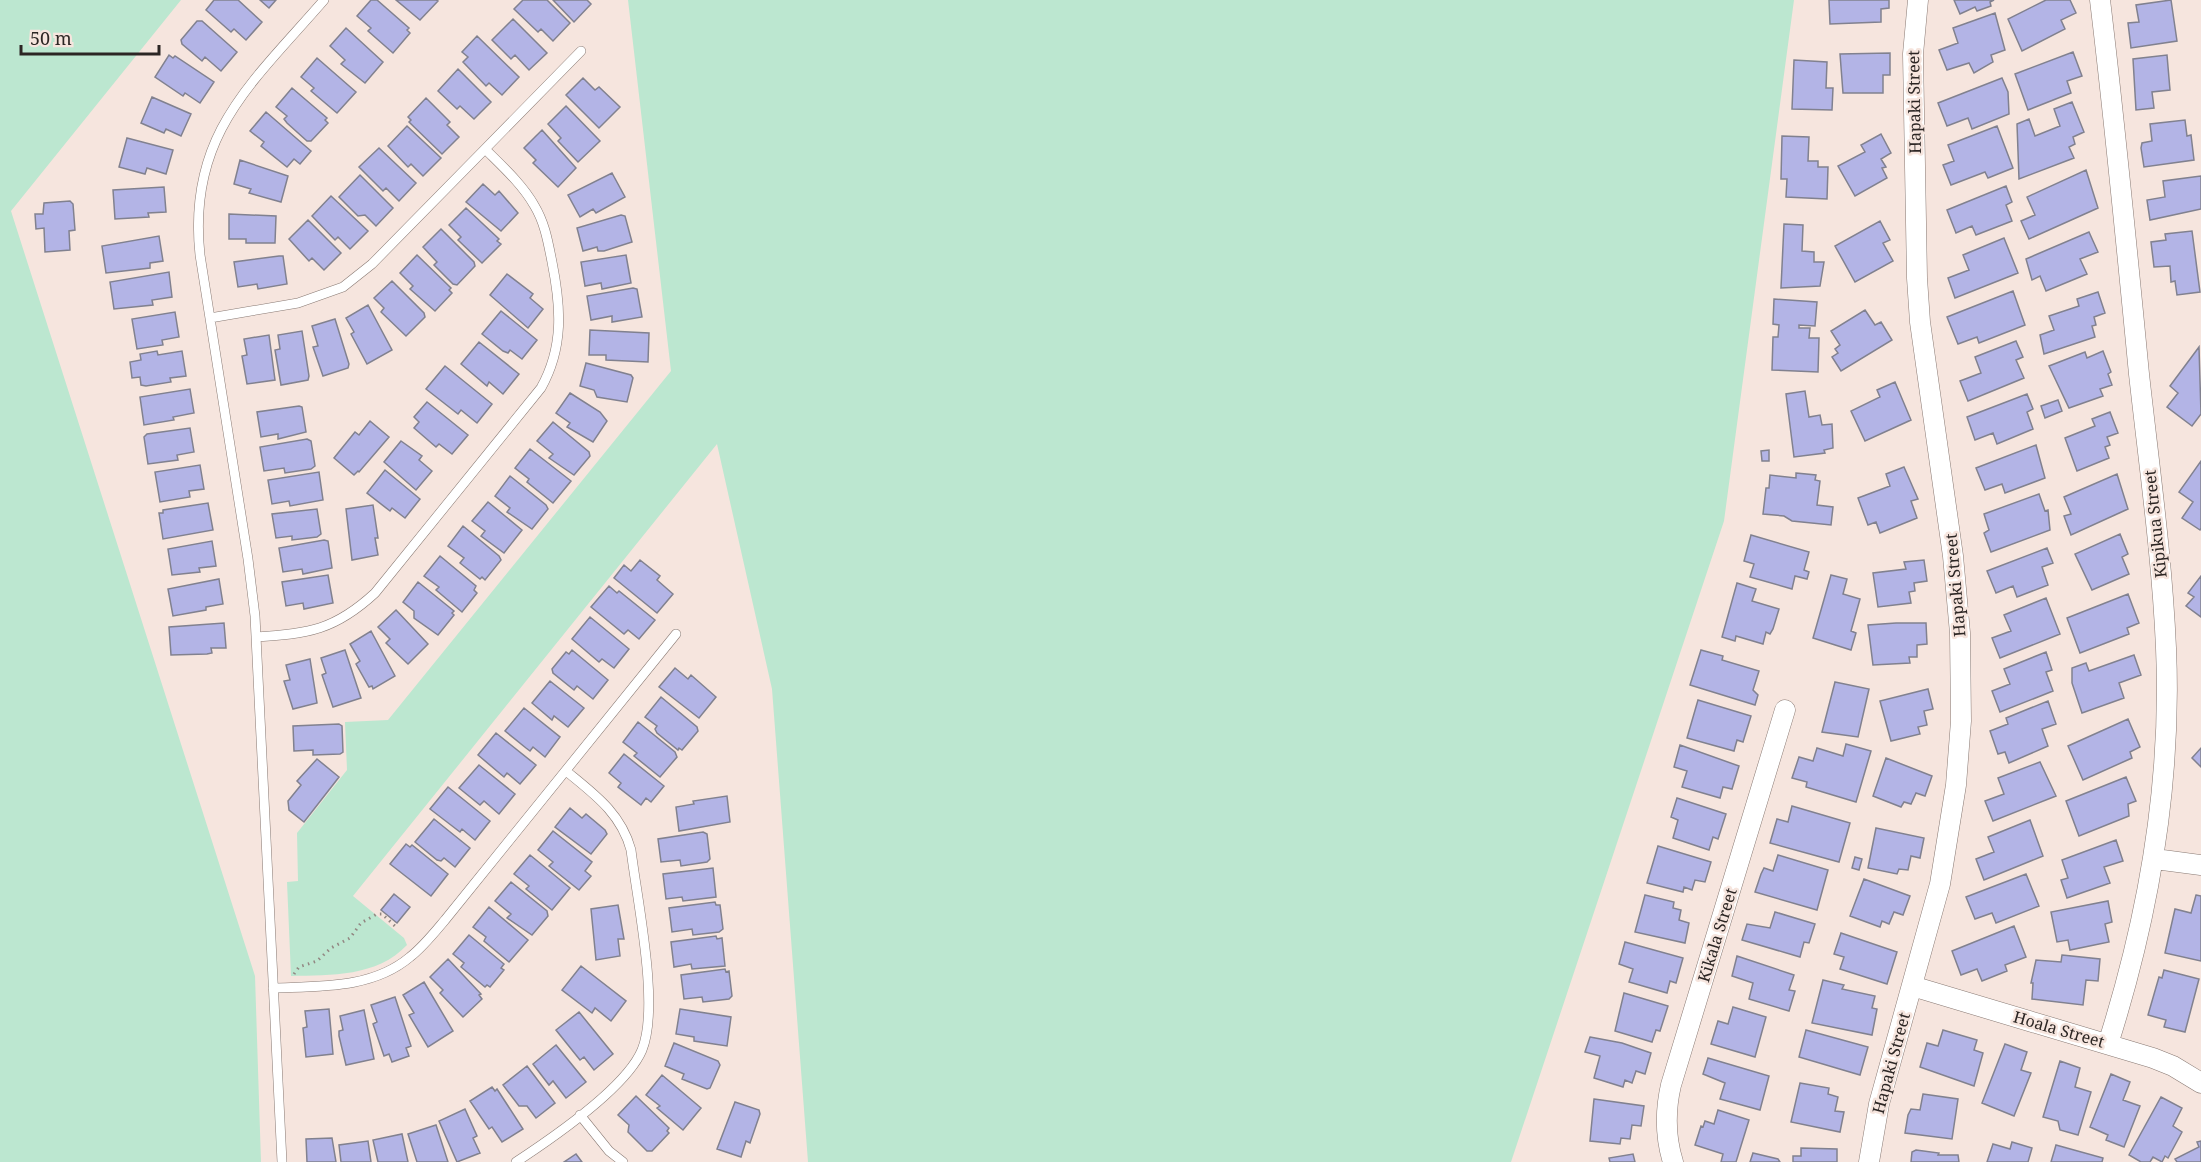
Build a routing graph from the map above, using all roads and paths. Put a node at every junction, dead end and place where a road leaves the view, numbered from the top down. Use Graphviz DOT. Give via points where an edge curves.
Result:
graph roads {
  1 [pos="324,0"];
  2 [pos="1918,0"];
  3 [pos="2100,0"];
  4 [pos="581,51"];
  5 [pos="485,149"];
  6 [pos="210,318"];
  7 [pos="676,634"];
  8 [pos="256,637"];
  9 [pos="1785,710"];
  10 [pos="566,771"];
  11 [pos="2154,859"];
  12 [pos="2201,865"];
  13 [pos="395,926"];
  14 [pos="289,975"];
  15 [pos="1912,986"];
  16 [pos="273,988"];
  17 [pos="2108,1044"];
  18 [pos="2201,1083"];
  19 [pos="580,1115"];
  20 [pos="282,1162"];
  21 [pos="516,1162"];
  22 [pos="623,1162"];
  23 [pos="1673,1162"];
  24 [pos="1869,1162"];
  1 -- 6 [label="lane" via="236,102 205,168 197,204 197,226"];
  2 -- 15 [label="street, Hapaki Street" via="1913,54 1917,278 1953,556 1960,633 1961,721 1949,837 1935,906"];
  3 -- 11 [label="street, Kipikua Street" via="2166,648 2164,761"];
  4 -- 5 [label="lane"];
  5 -- 6 [label="lane" via="372,264 343,286 298,303"];
  5 -- 8 [label="lane" via="525,191 547,233 560,325 550,372 535,396 375,593 322,629"];
  6 -- 8 [label="lane" via="248,559"];
  7 -- 10 [label="lane"];
  8 -- 16 [label="lane"];
  9 -- 23 [label="street, Kikala Street" via="1671,1085 1666,1124"];
  10 -- 16 [label="lane" via="445,920 409,958 372,978 353,983"];
  10 -- 19 [label="lane" via="609,807 626,832 649,1005 646,1038 635,1063"];
  11 -- 12 [label="street"];
  11 -- 17 [label="street, Kipikua Street" via="2134,954"];
  13 -- 14 [label="path" via="377,914 317,961 302,965"];
  15 -- 17 [label="street, Hoala Street"];
  15 -- 24 [label="street, Hapaki Street" via="1879,1104"];
  16 -- 20 [label="lane"];
  17 -- 18 [label="street, Hoala Street" via="2173,1066"];
  19 -- 21 [label="lane"];
  19 -- 22 [label="lane"];
}
